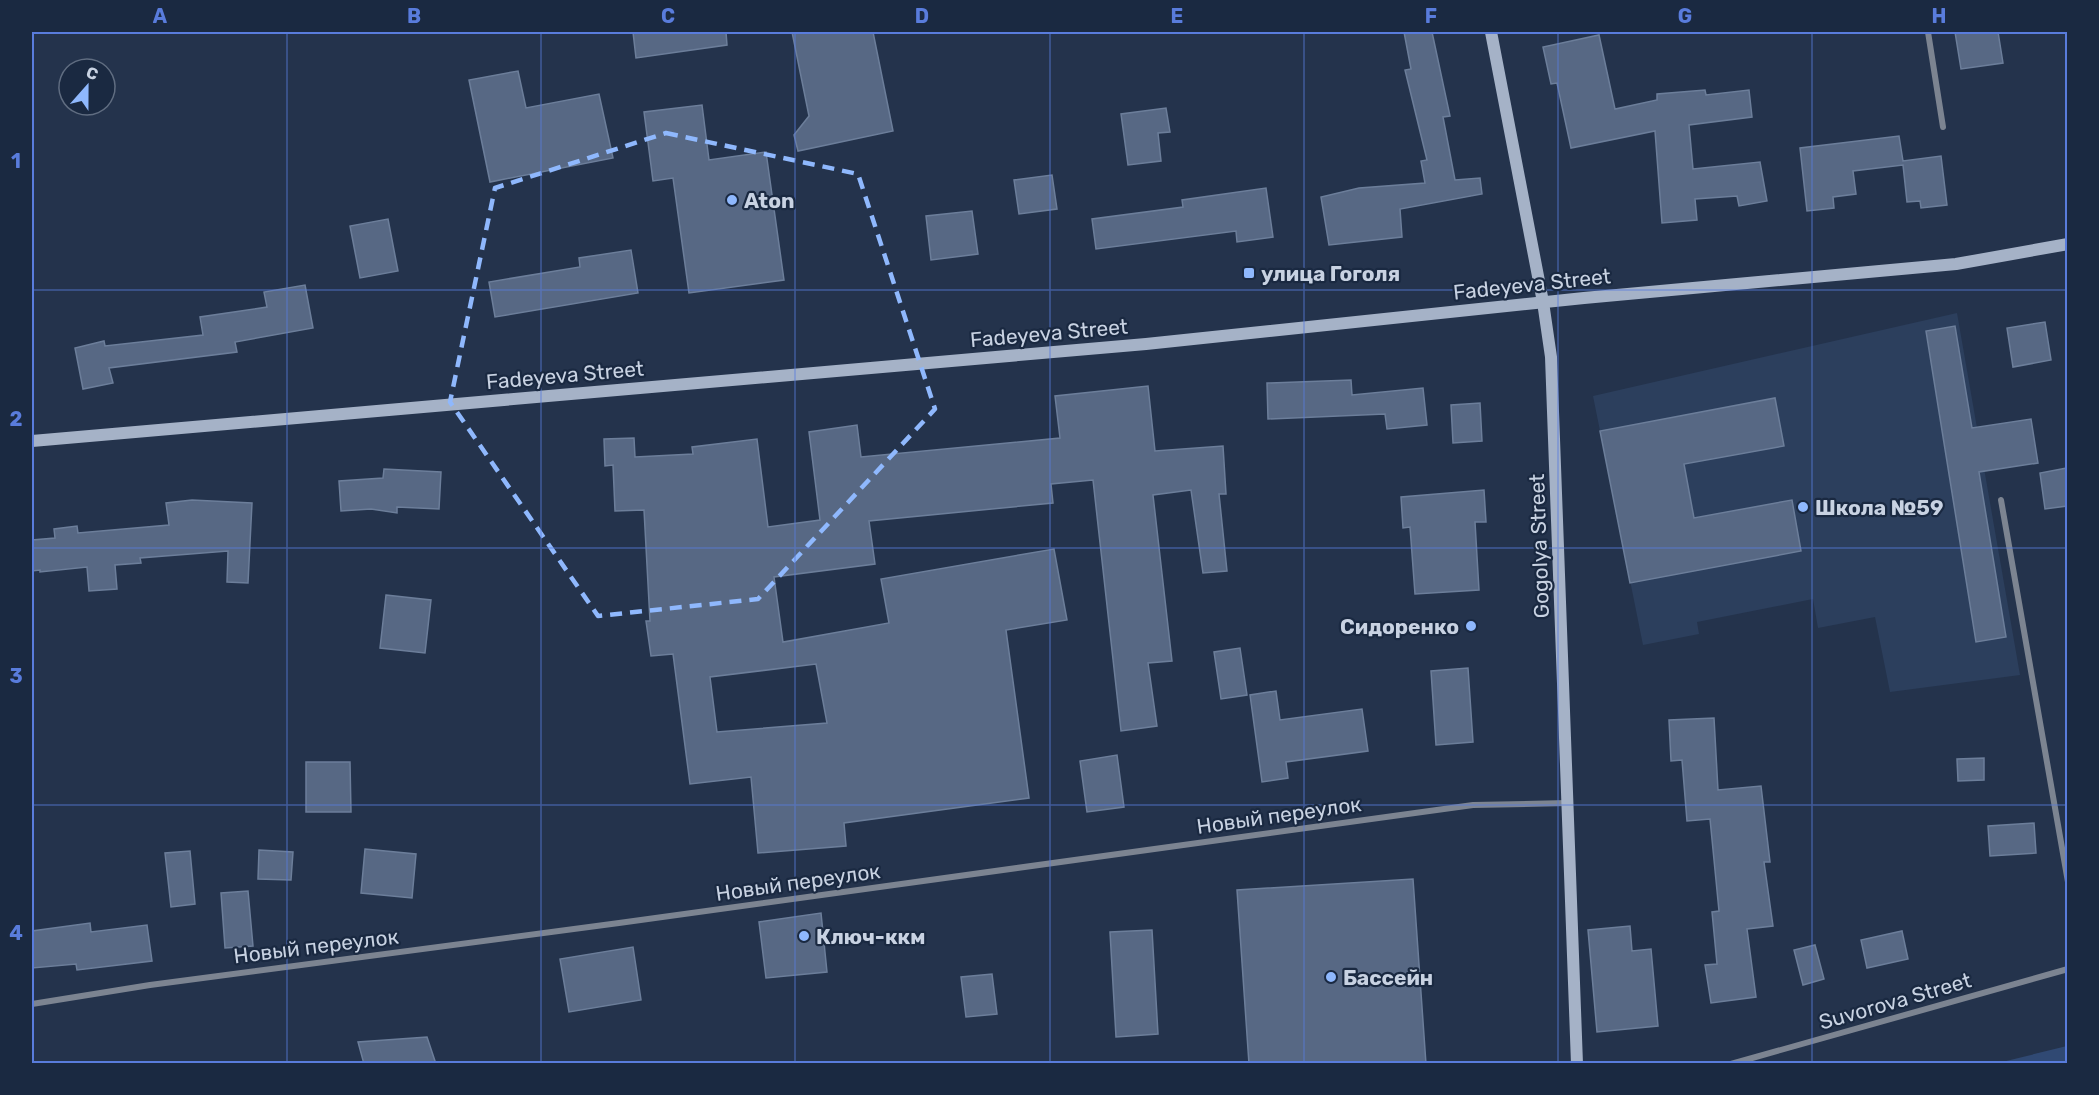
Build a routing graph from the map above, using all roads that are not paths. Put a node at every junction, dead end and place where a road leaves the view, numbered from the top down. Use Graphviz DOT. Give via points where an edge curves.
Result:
graph roads {
  1 [pos="1491,32"];
  2 [pos="1928,32"];
  3 [pos="1943,127"];
  4 [pos="2067,244"];
  5 [pos="1543,302"];
  6 [pos="32,441"];
  7 [pos="2001,500"];
  8 [pos="1569,803"];
  9 [pos="2067,882"];
  10 [pos="2067,969"];
  11 [pos="32,1004"];
  12 [pos="1577,1064"];
  13 [pos="1731,1064"];
  1 -- 5 [label="main road, Gogolya Street"];
  2 -- 3 [label="street"];
  4 -- 5 [label="main road, Fadeyeva Street" via="1956,264"];
  5 -- 6 [label="main road, Fadeyeva Street" via="1101,348"];
  5 -- 8 [label="main road, Gogolya Street" via="1551,357"];
  7 -- 9 [label="street"];
  8 -- 11 [label="street, Новый переулок" via="1473,804"];
  8 -- 12 [label="main road, Gogolya Street"];
  10 -- 13 [label="street, Suvorova Street"];
}
